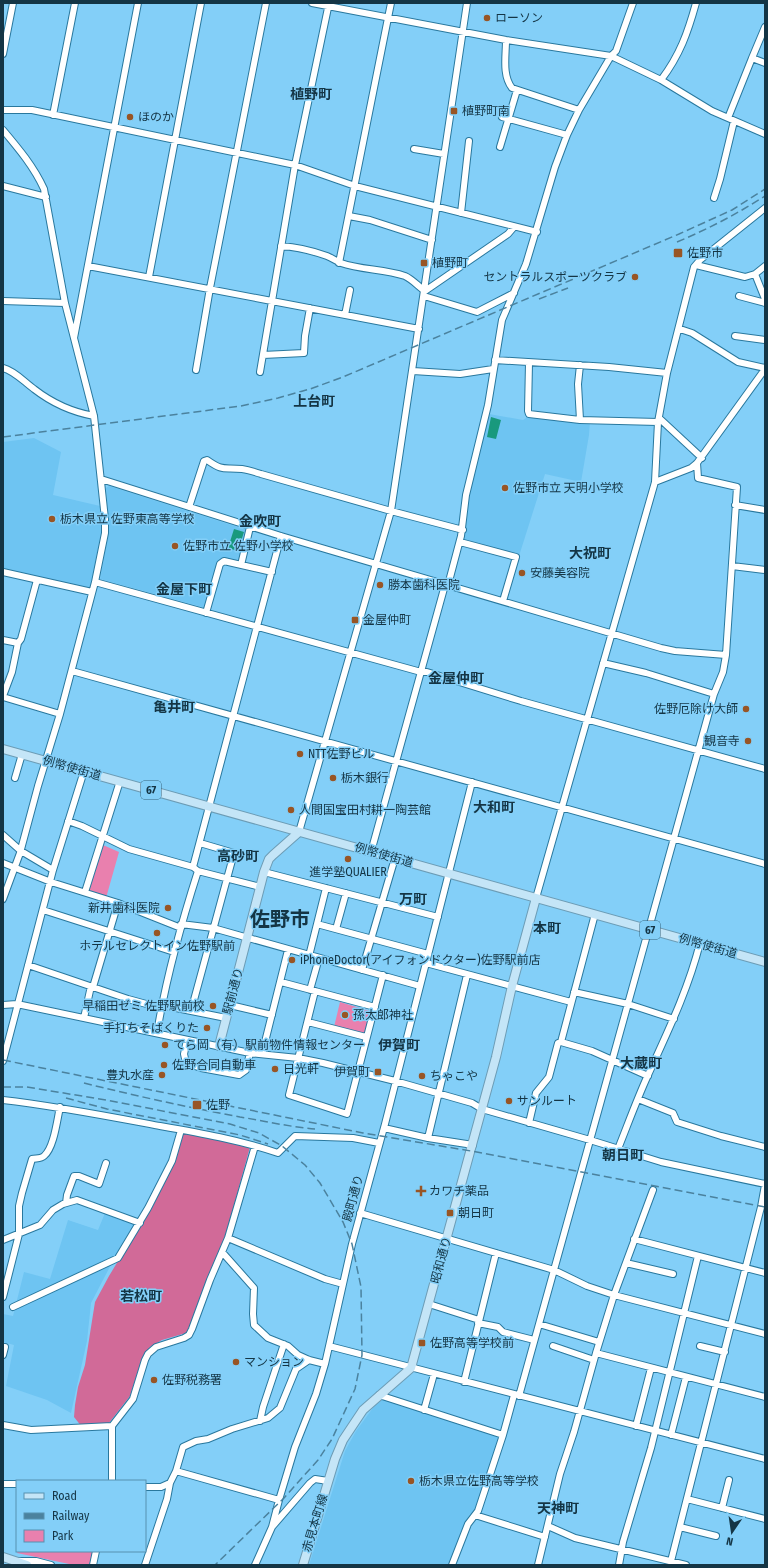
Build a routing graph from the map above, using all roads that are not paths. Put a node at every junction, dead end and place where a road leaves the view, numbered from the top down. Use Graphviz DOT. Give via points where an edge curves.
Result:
graph roads {
  1 [pos="13,3"];
  2 [pos="75,3"];
  3 [pos="138,3"];
  4 [pos="201,3"];
  5 [pos="266,3"];
  6 [pos="312,3"];
  7 [pos="390,3"];
  8 [pos="467,3"];
  9 [pos="633,3"];
  10 [pos="696,3"];
  11 [pos="328,5"];
  12 [pos="388,18"];
  13 [pos="765,27"];
  14 [pos="462,32"];
  15 [pos="506,40"];
  16 [pos="3,54"];
  17 [pos="612,56"];
  18 [pos="752,58"];
  19 [pos="765,63"];
  20 [pos="661,80"];
  21 [pos="517,90"];
  22 [pos="3,110"];
  23 [pos="579,110"];
  24 [pos="53,115"];
  25 [pos="502,116"];
  26 [pos="509,119"];
  27 [pos="731,119"];
  28 [pos="114,127"];
  29 [pos="3,130"];
  30 [pos="765,134"];
  31 [pos="567,135"];
  32 [pos="175,140"];
  33 [pos="469,142"];
  34 [pos="500,147"];
  35 [pos="414,149"];
  36 [pos="237,152"];
  37 [pos="444,154"];
  38 [pos="295,165"];
  39 [pos="3,186"];
  40 [pos="355,186"];
  41 [pos="46,196"];
  42 [pos="714,198"];
  43 [pos="437,206"];
  44 [pos="765,208"];
  45 [pos="461,213"];
  46 [pos="349,216"];
  47 [pos="514,227"];
  48 [pos="537,232"];
  49 [pos="432,240"];
  50 [pos="281,246"];
  51 [pos="339,263"];
  52 [pos="696,265"];
  53 [pos="88,266"];
  54 [pos="765,266"];
  55 [pos="755,274"];
  56 [pos="149,277"];
  57 [pos="210,288"];
  58 [pos="350,290"];
  59 [pos="514,293"];
  60 [pos="424,294"];
  61 [pos="739,296"];
  62 [pos="765,299"];
  63 [pos="272,300"];
  64 [pos="3,301"];
  65 [pos="65,303"];
  66 [pos="765,303"];
  67 [pos="310,308"];
  68 [pos="345,315"];
  69 [pos="419,328"];
  70 [pos="680,329"];
  71 [pos="735,336"];
  72 [pos="74,340"];
  73 [pos="765,340"];
  74 [pos="263,355"];
  75 [pos="495,360"];
  76 [pos="529,363"];
  77 [pos="580,365"];
  78 [pos="3,368"];
  79 [pos="493,369"];
  80 [pos="765,369"];
  81 [pos="196,370"];
  82 [pos="412,371"];
  83 [pos="260,372"];
  84 [pos="667,373"];
  85 [pos="94,416"];
  86 [pos="580,420"];
  87 [pos="658,420"];
  88 [pos="702,458"];
  89 [pos="697,463"];
  90 [pos="101,479"];
  91 [pos="654,482"];
  92 [pos="735,505"];
  93 [pos="189,507"];
  94 [pos="765,510"];
  95 [pos="391,511"];
  96 [pos="250,527"];
  97 [pos="463,530"];
  98 [pos="281,536"];
  99 [pos="460,542"];
  100 [pos="376,564"];
  101 [pos="240,565"];
  102 [pos="732,566"];
  103 [pos="765,570"];
  104 [pos="3,572"];
  105 [pos="272,572"];
  106 [pos="37,580"];
  107 [pos="95,582"];
  108 [pos="447,585"];
  109 [pos="92,592"];
  110 [pos="503,601"];
  111 [pos="206,613"];
  112 [pos="258,627"];
  113 [pos="611,633"];
  114 [pos="3,640"];
  115 [pos="18,643"];
  116 [pos="350,652"];
  117 [pos="726,655"];
  118 [pos="603,663"];
  119 [pos="72,671"];
  120 [pos="421,672"];
  121 [pos="714,694"];
  122 [pos="3,697"];
  123 [pos="60,714"];
  124 [pos="233,716"];
  125 [pos="586,719"];
  126 [pos="324,741"];
  127 [pos="3,748"];
  128 [pos="698,750"];
  129 [pos="22,754"];
  130 [pos="46,761"];
  131 [pos="396,761"];
  132 [pos="765,769"];
  133 [pos="84,771"];
  134 [pos="15,778"];
  135 [pos="120,781"];
  136 [pos="472,782"];
  137 [pos="210,806"];
  138 [pos="561,808"];
  139 [pos="68,821"];
  140 [pos="299,832"];
  141 [pos="3,835"];
  142 [pos="103,837"];
  143 [pos="674,838"];
  144 [pos="200,843"];
  145 [pos="21,851"];
  146 [pos="371,852"];
  147 [pos="395,858"];
  148 [pos="3,863"];
  149 [pos="765,864"];
  150 [pos="15,868"];
  151 [pos="196,869"];
  152 [pos="53,870"];
  153 [pos="264,872"];
  154 [pos="449,874"];
  155 [pos="226,879"];
  156 [pos="51,882"];
  157 [pos="260,887"];
  158 [pos="326,888"];
  159 [pos="85,892"];
  160 [pos="346,893"];
  161 [pos="536,898"];
  162 [pos="3,899"];
  163 [pos="383,902"];
  164 [pos="118,903"];
  165 [pos="44,910"];
  166 [pos="594,914"];
  167 [pos="438,917"];
  168 [pos="317,924"];
  169 [pos="181,926"];
  170 [pos="213,928"];
  171 [pos="336,929"];
  172 [pos="648,929"];
  173 [pos="109,931"];
  174 [pos="247,938"];
  175 [pos="372,939"];
  176 [pos="700,943"];
  177 [pos="288,950"];
  178 [pos="174,952"];
  179 [pos="428,954"];
  180 [pos="309,956"];
  181 [pos="318,958"];
  182 [pos="765,962"];
  183 [pos="426,963"];
  184 [pos="28,965"];
  185 [pos="362,970"];
  186 [pos="383,975"];
  187 [pos="467,975"];
  188 [pos="280,982"];
  189 [pos="92,986"];
  190 [pos="420,986"];
  191 [pos="512,986"];
  192 [pos="313,991"];
  193 [pos="574,992"];
  194 [pos="571,1002"];
  195 [pos="17,1004"];
  196 [pos="628,1004"];
  197 [pos="3,1005"];
  198 [pos="230,1005"];
  199 [pos="161,1006"];
  200 [pos="375,1008"];
  201 [pos="191,1011"];
  202 [pos="272,1015"];
  203 [pos="84,1018"];
  204 [pos="226,1018"];
  205 [pos="674,1019"];
  206 [pos="308,1022"];
  207 [pos="157,1034"];
  208 [pos="366,1037"];
  209 [pos="187,1040"];
  210 [pos="561,1042"];
  211 [pos="219,1046"];
  212 [pos="250,1053"];
  213 [pos="262,1054"];
  214 [pos="298,1058"];
  215 [pos="613,1060"];
  216 [pos="3,1061"];
  217 [pos="358,1071"];
  218 [pos="648,1076"];
  219 [pos="396,1081"];
  220 [pos="439,1094"];
  221 [pos="638,1099"];
  222 [pos="3,1100"];
  223 [pos="60,1107"];
  224 [pos="482,1109"];
  225 [pos="529,1123"];
  226 [pos="384,1128"];
  227 [pos="181,1130"];
  228 [pos="428,1138"];
  229 [pos="590,1140"];
  230 [pos="379,1143"];
  231 [pos="472,1145"];
  232 [pos="255,1146"];
  233 [pos="765,1147"];
  234 [pos="618,1149"];
  235 [pos="106,1163"];
  236 [pos="765,1185"];
  237 [pos="652,1190"];
  238 [pos="66,1203"];
  239 [pos="360,1213"];
  240 [pos="140,1223"];
  241 [pos="19,1234"];
  242 [pos="228,1238"];
  243 [pos="447,1238"];
  244 [pos="634,1239"];
  245 [pos="3,1240"];
  246 [pos="222,1252"];
  247 [pos="496,1253"];
  248 [pos="698,1256"];
  249 [pos="626,1262"];
  250 [pos="745,1268"];
  251 [pos="554,1270"];
  252 [pos="765,1273"];
  253 [pos="673,1274"];
  254 [pos="343,1284"];
  255 [pos="614,1295"];
  256 [pos="3,1297"];
  257 [pos="429,1304"];
  258 [pos="13,1307"];
  259 [pos="684,1313"];
  260 [pos="478,1321"];
  261 [pos="539,1324"];
  262 [pos="731,1325"];
  263 [pos="765,1334"];
  264 [pos="534,1340"];
  265 [pos="599,1342"];
  266 [pos="284,1344"];
  267 [pos="329,1346"];
  268 [pos="553,1346"];
  269 [pos="700,1346"];
  270 [pos="3,1347"];
  271 [pos="725,1352"];
  272 [pos="3,1355"];
  273 [pos="595,1356"];
  274 [pos="309,1360"];
  275 [pos="325,1364"];
  276 [pos="411,1368"];
  277 [pos="651,1368"];
  278 [pos="669,1372"];
  279 [pos="434,1374"];
  280 [pos="686,1377"];
  281 [pos="464,1382"];
  282 [pos="717,1384"];
  283 [pos="379,1395"];
  284 [pos="517,1396"];
  285 [pos="765,1397"];
  286 [pos="424,1410"];
  287 [pos="580,1411"];
  288 [pos="260,1421"];
  289 [pos="3,1425"];
  290 [pos="112,1426"];
  291 [pos="636,1426"];
  292 [pos="654,1431"];
  293 [pos="503,1435"];
  294 [pos="671,1435"];
  295 [pos="702,1444"];
  296 [pos="765,1459"];
  297 [pos="176,1471"];
  298 [pos="112,1480"];
  299 [pos="729,1480"];
  300 [pos="328,1481"];
  301 [pos="170,1483"];
  302 [pos="3,1484"];
  303 [pos="16,1484"];
  304 [pos="146,1487"];
  305 [pos="687,1499"];
  306 [pos="279,1500"];
  307 [pos="722,1508"];
  308 [pos="475,1515"];
  309 [pos="765,1519"];
  310 [pos="272,1526"];
  311 [pos="548,1526"];
  312 [pos="680,1527"];
  313 [pos="716,1536"];
  314 [pos="545,1537"];
  315 [pos="623,1549"];
  316 [pos="96,1552"];
  317 [pos="3,1557"];
  318 [pos="14,1563"];
  319 [pos="670,1563"];
  320 [pos="27,1565"];
  321 [pos="51,1565"];
  322 [pos="93,1565"];
  323 [pos="145,1565"];
  324 [pos="255,1565"];
  325 [pos="303,1565"];
  326 [pos="452,1565"];
  327 [pos="538,1565"];
  328 [pos="619,1565"];
  329 [pos="686,1565"];
  1 -- 16 [label="street"];
  2 -- 24 [label="street"];
  3 -- 28 [label="street"];
  4 -- 32 [label="street"];
  5 -- 36 [label="street"];
  6 -- 11 [label="street"];
  7 -- 12 [label="street"];
  8 -- 14 [label="street"];
  9 -- 17 [label="street" via="618,47"];
  10 -- 20 [label="street" via="681,49"];
  11 -- 12 [label="street"];
  11 -- 38 [label="street"];
  12 -- 14 [label="street"];
  12 -- 40 [label="street"];
  13 -- 18 [label="street"];
  14 -- 15 [label="street"];
  14 -- 37 [label="street"];
  15 -- 17 [label="street"];
  15 -- 21 [label="street" via="505,72 508,82"];
  17 -- 20 [label="street"];
  17 -- 23 [label="street"];
  18 -- 19 [label="street"];
  18 -- 27 [label="street"];
  20 -- 27 [label="street" via="712,111"];
  21 -- 23 [label="street"];
  21 -- 26 [label="street"];
  22 -- 24 [label="street" via="25,109"];
  23 -- 31 [label="street"];
  24 -- 28 [label="street"];
  25 -- 26 [label="street"];
  26 -- 31 [label="street"];
  26 -- 34 [label="street"];
  27 -- 30 [label="street"];
  27 -- 42 [label="street"];
  28 -- 32 [label="street"];
  28 -- 53 [label="street"];
  29 -- 41 [label="street" via="38,176"];
  31 -- 48 [label="street" via="555,167"];
  32 -- 36 [label="street"];
  32 -- 56 [label="street"];
  33 -- 45 [label="street"];
  35 -- 37 [label="street"];
  36 -- 38 [label="street"];
  36 -- 57 [label="street"];
  37 -- 43 [label="street"];
  38 -- 40 [label="street"];
  38 -- 50 [label="street"];
  39 -- 41 [label="street"];
  40 -- 43 [label="street"];
  40 -- 46 [label="street"];
  41 -- 65 [label="street"];
  43 -- 45 [label="street"];
  43 -- 49 [label="street"];
  44 -- 52 [label="street"];
  45 -- 47 [label="street"];
  46 -- 49 [label="street"];
  46 -- 51 [label="street"];
  47 -- 48 [label="street"];
  47 -- 60 [label="street" via="508,234"];
  48 -- 59 [label="street"];
  49 -- 60 [label="street"];
  50 -- 51 [label="street" via="312,252"];
  50 -- 63 [label="street"];
  51 -- 60 [label="street" via="406,277"];
  52 -- 55 [label="street" via="745,277"];
  52 -- 70 [label="street"];
  53 -- 56 [label="street"];
  53 -- 72 [label="street"];
  54 -- 55 [label="street"];
  55 -- 62 [label="street"];
  56 -- 57 [label="street"];
  57 -- 63 [label="street"];
  57 -- 81 [label="street"];
  58 -- 68 [label="street"];
  59 -- 60 [label="street" via="476,312"];
  59 -- 75 [label="street" via="502,320"];
  60 -- 69 [label="street"];
  61 -- 66 [label="street"];
  63 -- 67 [label="street"];
  63 -- 74 [label="street"];
  64 -- 65 [label="street"];
  65 -- 72 [label="street"];
  67 -- 68 [label="street"];
  67 -- 74 [label="street" via="304,353"];
  68 -- 69 [label="street"];
  69 -- 82 [label="street"];
  70 -- 80 [label="street" via="692,333 738,362"];
  70 -- 84 [label="street"];
  71 -- 73 [label="street"];
  72 -- 85 [label="street"];
  74 -- 83 [label="street"];
  75 -- 76 [label="street"];
  75 -- 79 [label="street"];
  76 -- 77 [label="street"];
  76 -- 86 [label="street" via="528,413"];
  77 -- 84 [label="street"];
  77 -- 86 [label="street"];
  78 -- 85 [label="street" via="9,369 61,407"];
  79 -- 82 [label="street" via="460,374"];
  79 -- 97 [label="street" via="488,404 466,495"];
  80 -- 88 [label="street"];
  82 -- 95 [label="street"];
  84 -- 87 [label="street"];
  85 -- 90 [label="street"];
  86 -- 87 [label="street"];
  87 -- 88 [label="street"];
  87 -- 91 [label="street"];
  88 -- 89 [label="street"];
  89 -- 91 [label="street" via="691,468"];
  89 -- 92 [label="street" via="698,478 737,487"];
  90 -- 93 [label="street"];
  90 -- 107 [label="street" via="106,525"];
  91 -- 113 [label="street"];
  92 -- 94 [label="street"];
  92 -- 102 [label="street"];
  93 -- 95 [label="street" via="204,461 207,460 218,468 243,469"];
  93 -- 96 [label="street"];
  95 -- 97 [label="street"];
  95 -- 100 [label="street"];
  96 -- 98 [label="street"];
  96 -- 101 [label="street"];
  97 -- 99 [label="street"];
  98 -- 100 [label="street"];
  98 -- 105 [label="street"];
  99 -- 108 [label="street"];
  99 -- 110 [label="street" via="516,557"];
  100 -- 108 [label="street"];
  100 -- 116 [label="street"];
  101 -- 105 [label="street"];
  101 -- 111 [label="street" via="224,561 220,564"];
  102 -- 103 [label="street"];
  102 -- 117 [label="street"];
  104 -- 106 [label="street"];
  105 -- 112 [label="street"];
  106 -- 109 [label="street"];
  106 -- 115 [label="street"];
  107 -- 109 [label="street"];
  107 -- 111 [label="street"];
  108 -- 110 [label="street"];
  108 -- 120 [label="street"];
  109 -- 119 [label="street"];
  110 -- 113 [label="street"];
  111 -- 112 [label="street"];
  112 -- 116 [label="street"];
  112 -- 124 [label="street"];
  113 -- 117 [label="street" via="675,651"];
  113 -- 118 [label="street"];
  114 -- 115 [label="street"];
  115 -- 122 [label="street"];
  116 -- 120 [label="street"];
  116 -- 126 [label="street"];
  117 -- 121 [label="street"];
  118 -- 121 [label="street"];
  118 -- 125 [label="street"];
  119 -- 123 [label="street"];
  119 -- 124 [label="street"];
  120 -- 125 [label="street"];
  120 -- 131 [label="street"];
  121 -- 128 [label="street"];
  122 -- 123 [label="street"];
  123 -- 130 [label="street"];
  124 -- 126 [label="street"];
  124 -- 137 [label="street"];
  125 -- 128 [label="street"];
  125 -- 138 [label="street"];
  126 -- 131 [label="street"];
  126 -- 140 [label="street"];
  127 -- 129 [label="main road, 例幣使街道 / 67"];
  128 -- 132 [label="street"];
  128 -- 143 [label="street"];
  129 -- 130 [label="main road, 例幣使街道 / 67"];
  129 -- 134 [label="street"];
  130 -- 133 [label="main road, 例幣使街道 / 67"];
  130 -- 145 [label="street"];
  131 -- 136 [label="street"];
  131 -- 146 [label="street"];
  133 -- 135 [label="main road, 例幣使街道 / 67"];
  133 -- 139 [label="street"];
  135 -- 137 [label="main road, 例幣使街道 / 67"];
  135 -- 142 [label="street"];
  136 -- 138 [label="street"];
  136 -- 154 [label="street, 殿町通り"];
  137 -- 140 [label="main road, 例幣使街道 / 67"];
  137 -- 144 [label="street"];
  138 -- 143 [label="street"];
  138 -- 161 [label="street"];
  139 -- 142 [label="street"];
  139 -- 152 [label="street"];
  140 -- 146 [label="main road, 例幣使街道 / 67"];
  140 -- 153 [label="main road, 駅前通り" via="269,859"];
  141 -- 145 [label="street"];
  142 -- 151 [label="street" via="129,849"];
  142 -- 159 [label="street"];
  143 -- 149 [label="street"];
  143 -- 172 [label="street"];
  144 -- 151 [label="street"];
  144 -- 155 [label="street" via="234,853"];
  145 -- 150 [label="street"];
  145 -- 152 [label="street"];
  146 -- 147 [label="main road, 例幣使街道 / 67"];
  147 -- 154 [label="main road, 例幣使街道 / 67"];
  147 -- 163 [label="street"];
  148 -- 150 [label="street"];
  150 -- 156 [label="street"];
  150 -- 162 [label="street"];
  151 -- 155 [label="street"];
  151 -- 169 [label="street"];
  152 -- 156 [label="street"];
  153 -- 157 [label="main road, 駅前通り"];
  153 -- 158 [label="street"];
  154 -- 161 [label="main road, 例幣使街道 / 67"];
  154 -- 167 [label="street, 殿町通り"];
  155 -- 157 [label="street"];
  155 -- 170 [label="street"];
  156 -- 159 [label="street"];
  156 -- 165 [label="street"];
  157 -- 174 [label="main road, 駅前通り"];
  158 -- 160 [label="street"];
  158 -- 168 [label="street"];
  159 -- 164 [label="street"];
  160 -- 163 [label="street"];
  160 -- 171 [label="street"];
  161 -- 166 [label="main road, 例幣使街道 / 67"];
  161 -- 191 [label="main road, 昭和通り"];
  163 -- 167 [label="street"];
  163 -- 175 [label="street"];
  164 -- 169 [label="street"];
  164 -- 173 [label="street"];
  165 -- 173 [label="street"];
  165 -- 184 [label="street"];
  166 -- 172 [label="main road, 例幣使街道 / 67"];
  166 -- 193 [label="street"];
  167 -- 179 [label="street, 殿町通り"];
  168 -- 171 [label="street"];
  168 -- 180 [label="street"];
  169 -- 170 [label="street"];
  169 -- 178 [label="street"];
  170 -- 174 [label="street"];
  170 -- 201 [label="street"];
  171 -- 175 [label="street"];
  172 -- 176 [label="main road, 例幣使街道 / 67"];
  172 -- 196 [label="street"];
  173 -- 178 [label="street"];
  173 -- 189 [label="street"];
  174 -- 177 [label="street"];
  174 -- 198 [label="main road, 駅前通り"];
  175 -- 179 [label="street"];
  175 -- 185 [label="street"];
  176 -- 182 [label="main road, 例幣使街道 / 67"];
  176 -- 205 [label="street" via="694,967"];
  177 -- 180 [label="street"];
  177 -- 188 [label="street"];
  178 -- 199 [label="street"];
  179 -- 183 [label="street, 殿町通り"];
  180 -- 181 [label="street"];
  181 -- 185 [label="street"];
  181 -- 192 [label="street"];
  183 -- 187 [label="street"];
  183 -- 190 [label="street, 殿町通り"];
  184 -- 189 [label="street"];
  184 -- 195 [label="street"];
  185 -- 186 [label="street"];
  186 -- 190 [label="street"];
  186 -- 200 [label="street"];
  187 -- 191 [label="street"];
  187 -- 220 [label="street"];
  188 -- 192 [label="street"];
  188 -- 202 [label="street"];
  189 -- 199 [label="street" via="128,999"];
  189 -- 203 [label="street"];
  190 -- 219 [label="street, 殿町通り"];
  191 -- 194 [label="street"];
  191 -- 224 [label="main road, 昭和通り"];
  192 -- 200 [label="street"];
  192 -- 206 [label="street"];
  193 -- 194 [label="street"];
  193 -- 196 [label="street"];
  194 -- 210 [label="street"];
  195 -- 197 [label="street"];
  195 -- 203 [label="street"];
  195 -- 216 [label="street"];
  196 -- 205 [label="street"];
  196 -- 215 [label="street"];
  198 -- 202 [label="street"];
  198 -- 204 [label="main road, 駅前通り"];
  199 -- 201 [label="street"];
  199 -- 207 [label="street"];
  200 -- 208 [label="street"];
  201 -- 204 [label="street"];
  202 -- 213 [label="street"];
  203 -- 207 [label="street"];
  204 -- 211 [label="main road, 駅前通り"];
  205 -- 218 [label="street"];
  206 -- 208 [label="street"];
  206 -- 214 [label="street"];
  207 -- 209 [label="street"];
  208 -- 217 [label="street"];
  209 -- 211 [label="street"];
  209 -- 212 [label="street" via="184,1054 186,1063 201,1068 239,1075 246,1070"];
  210 -- 215 [label="street"];
  210 -- 225 [label="street" via="558,1043 549,1077 536,1093"];
  211 -- 212 [label="street"];
  212 -- 213 [label="street"];
  213 -- 214 [label="street"];
  214 -- 217 [label="street"];
  214 -- 217 [label="street" via="289,1095 347,1114"];
  215 -- 218 [label="street"];
  215 -- 229 [label="street"];
  217 -- 219 [label="street"];
  218 -- 221 [label="street"];
  219 -- 220 [label="street"];
  219 -- 226 [label="street, 殿町通り"];
  220 -- 224 [label="street" via="472,1103"];
  220 -- 228 [label="street"];
  221 -- 233 [label="street" via="673,1113 677,1122"];
  221 -- 234 [label="street"];
  222 -- 223 [label="street"];
  223 -- 227 [label="street"];
  223 -- 241 [label="street" via="48,1152 42,1158 32,1159 20,1206"];
  224 -- 225 [label="street"];
  224 -- 231 [label="main road, 昭和通り"];
  225 -- 229 [label="street"];
  226 -- 228 [label="street"];
  226 -- 230 [label="street, 殿町通り"];
  227 -- 232 [label="street"];
  227 -- 240 [label="street" via="172,1161"];
  228 -- 231 [label="street"];
  229 -- 234 [label="street"];
  229 -- 251 [label="street"];
  230 -- 232 [label="street" via="353,1138 295,1136 278,1154"];
  230 -- 239 [label="street, 殿町通り"];
  231 -- 243 [label="main road, 昭和通り"];
  232 -- 242 [label="street"];
  234 -- 236 [label="street" via="661,1162"];
  235 -- 238 [label="street" via="99,1184 74,1176"];
  236 -- 250 [label="street"];
  237 -- 244 [label="street"];
  238 -- 240 [label="street" via="81,1201"];
  238 -- 241 [label="street" via="53,1210 40,1225"];
  239 -- 243 [label="street"];
  239 -- 254 [label="street, 殿町通り"];
  240 -- 258 [label="street" via="118,1258"];
  241 -- 245 [label="street"];
  241 -- 256 [label="street"];
  242 -- 246 [label="street"];
  242 -- 254 [label="street" via="325,1280"];
  243 -- 247 [label="street"];
  243 -- 257 [label="main road, 昭和通り"];
  244 -- 248 [label="street"];
  244 -- 249 [label="street"];
  246 -- 266 [label="street" via="254,1288 254,1325 268,1338"];
  246 -- 290 [label="street" via="189,1335 156,1347 148,1354 133,1399"];
  247 -- 251 [label="street"];
  247 -- 260 [label="street"];
  248 -- 250 [label="street"];
  248 -- 259 [label="street"];
  249 -- 253 [label="street"];
  249 -- 255 [label="street"];
  250 -- 252 [label="street"];
  250 -- 262 [label="street"];
  251 -- 255 [label="street" via="587,1286"];
  251 -- 261 [label="street"];
  254 -- 267 [label="street, 殿町通り"];
  255 -- 259 [label="street"];
  255 -- 265 [label="street"];
  257 -- 260 [label="street"];
  257 -- 276 [label="main road, 昭和通り"];
  259 -- 262 [label="street"];
  259 -- 278 [label="street"];
  260 -- 264 [label="street" via="498,1327 503,1332"];
  260 -- 281 [label="street"];
  261 -- 264 [label="street"];
  261 -- 265 [label="street"];
  262 -- 263 [label="street"];
  262 -- 271 [label="street"];
  264 -- 284 [label="street"];
  265 -- 273 [label="street"];
  266 -- 274 [label="street"];
  266 -- 288 [label="street" via="262,1407"];
  267 -- 275 [label="street, 殿町通り"];
  267 -- 276 [label="street"];
  268 -- 273 [label="street"];
  269 -- 271 [label="street"];
  270 -- 272 [label="street"];
  271 -- 282 [label="street"];
  273 -- 277 [label="street"];
  273 -- 287 [label="street"];
  274 -- 275 [label="street"];
  274 -- 288 [label="street" via="294,1371 280,1408"];
  275 -- 306 [label="street, 殿町通り"];
  276 -- 279 [label="street"];
  276 -- 283 [label="main road"];
  277 -- 278 [label="street"];
  277 -- 291 [label="street"];
  278 -- 280 [label="street"];
  278 -- 292 [label="street"];
  279 -- 281 [label="street"];
  279 -- 286 [label="street"];
  280 -- 282 [label="street"];
  280 -- 294 [label="street"];
  281 -- 284 [label="street"];
  282 -- 285 [label="street"];
  282 -- 295 [label="street"];
  283 -- 286 [label="street"];
  283 -- 300 [label="main road" via="363,1410 350,1429 335,1458"];
  284 -- 287 [label="street"];
  284 -- 293 [label="street"];
  286 -- 293 [label="street"];
  287 -- 291 [label="street"];
  287 -- 311 [label="street" via="560,1474"];
  288 -- 297 [label="street" via="183,1447"];
  289 -- 290 [label="street" via="31,1430"];
  290 -- 298 [label="street"];
  291 -- 292 [label="street"];
  292 -- 294 [label="street"];
  292 -- 315 [label="street"];
  293 -- 308 [label="street"];
  294 -- 295 [label="street"];
  295 -- 296 [label="street"];
  295 -- 305 [label="street"];
  297 -- 301 [label="street"];
  297 -- 306 [label="street"];
  299 -- 307 [label="street"];
  300 -- 310 [label="street" via="313,1480"];
  300 -- 325 [label="main road, 赤見本町線"];
  301 -- 304 [label="street" via="161,1487"];
  301 -- 323 [label="street"];
  302 -- 303 [label="street"];
  305 -- 307 [label="street"];
  305 -- 312 [label="street"];
  306 -- 310 [label="street, 殿町通り"];
  307 -- 309 [label="street"];
  308 -- 314 [label="street"];
  308 -- 326 [label="street" via="468,1524"];
  310 -- 324 [label="street"];
  311 -- 314 [label="street"];
  311 -- 315 [label="street" via="574,1538"];
  312 -- 313 [label="street"];
  312 -- 319 [label="street"];
  314 -- 327 [label="street"];
  315 -- 319 [label="street"];
  315 -- 328 [label="street"];
  316 -- 322 [label="street"];
  317 -- 318 [label="main road"];
  318 -- 320 [label="main road"];
  318 -- 321 [label="street" via="36,1561"];
  319 -- 329 [label="street"];
}
